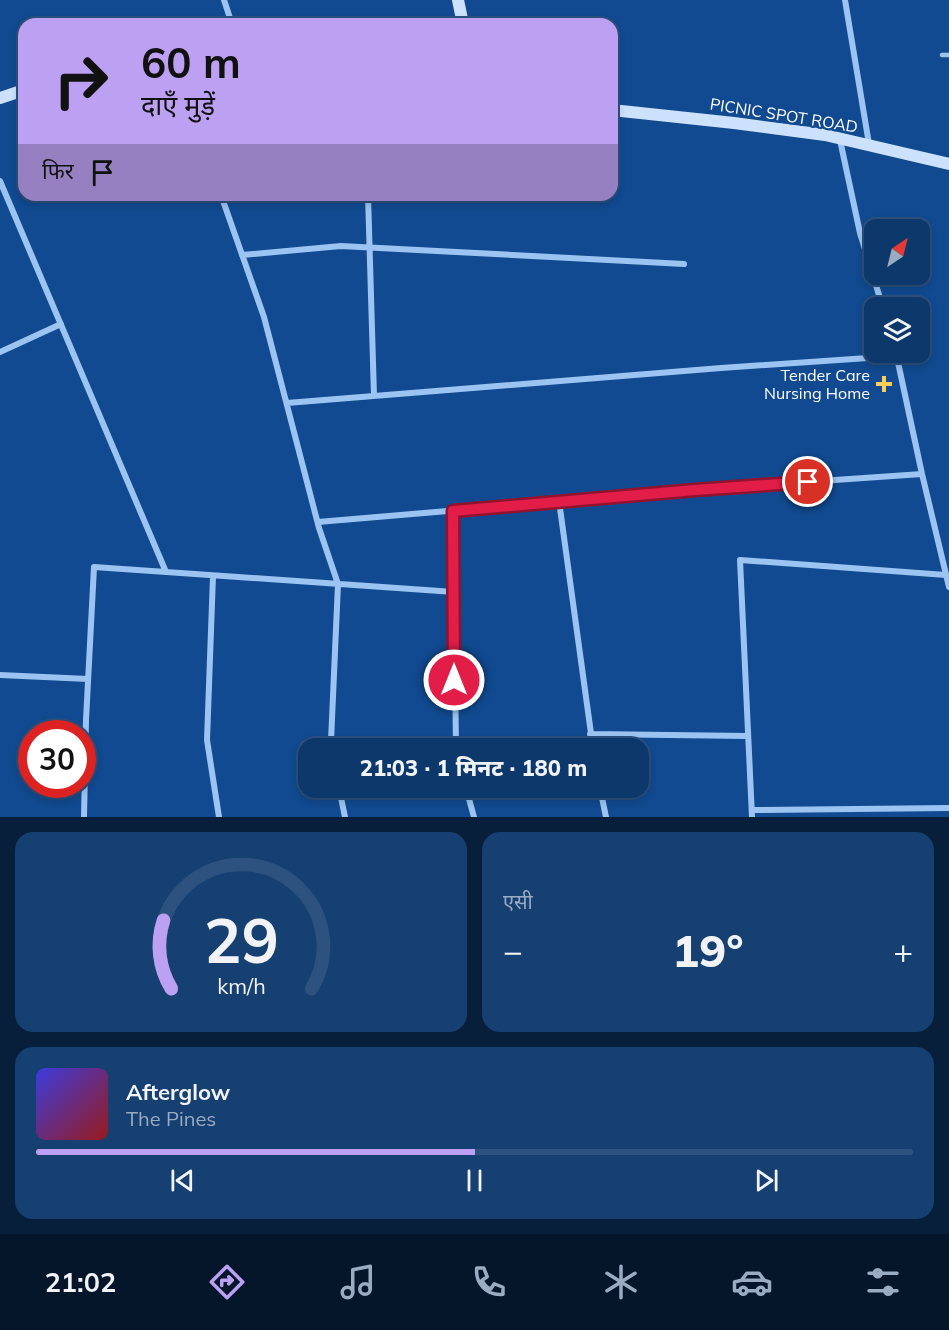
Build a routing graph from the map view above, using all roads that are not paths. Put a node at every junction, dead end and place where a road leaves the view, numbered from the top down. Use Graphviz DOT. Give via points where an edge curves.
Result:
graph roads {
  1 [pos="224,0"];
  2 [pos="458,0"];
  3 [pos="845,0"];
  4 [pos="230,18"];
  5 [pos="462,18"];
  6 [pos="942,55"];
  7 [pos="949,55"];
  8 [pos="18,92"];
  9 [pos="0,98"];
  10 [pos="618,111"];
  11 [pos="840,139"];
  12 [pos="869,146"];
  13 [pos="949,164"];
  14 [pos="0,181"];
  15 [pos="223,201"];
  16 [pos="368,201"];
  17 [pos="369,248"];
  18 [pos="242,255"];
  19 [pos="684,264"];
  20 [pos="880,297"];
  21 [pos="61,324"];
  22 [pos="0,352"];
  23 [pos="864,357"];
  24 [pos="899,363"];
  25 [pos="374,396"];
  26 [pos="287,403"];
  27 [pos="922,474"];
  28 [pos="558,501"];
  29 [pos="453,511"];
  30 [pos="318,522"];
  31 [pos="949,547"];
  32 [pos="940,548"];
  33 [pos="166,572"];
  34 [pos="946,575"];
  35 [pos="213,576"];
  36 [pos="338,584"];
  37 [pos="949,587"];
  38 [pos="454,592"];
  39 [pos="0,675"];
  40 [pos="88,679"];
  41 [pos="590,734"];
  42 [pos="748,736"];
  43 [pos="331,738"];
  44 [pos="456,738"];
  45 [pos="591,738"];
  46 [pos="341,798"];
  47 [pos="469,798"];
  48 [pos="602,798"];
  49 [pos="949,808"];
  50 [pos="752,813"];
  51 [pos="84,817"];
  52 [pos="219,817"];
  53 [pos="345,817"];
  54 [pos="474,817"];
  55 [pos="606,817"];
  1 -- 4 [label="street"];
  2 -- 5 [label="street"];
  3 -- 12 [label="street"];
  6 -- 7 [label="lane"];
  8 -- 9 [label="street"];
  10 -- 11 [label="street, PICNIC SPOT ROAD"];
  11 -- 12 [label="street, PICNIC SPOT ROAD"];
  11 -- 20 [label="street" via="860,232"];
  12 -- 13 [label="street, PICNIC SPOT ROAD"];
  14 -- 21 [label="street"];
  15 -- 18 [label="street"];
  16 -- 17 [label="street"];
  17 -- 18 [label="street" via="341,246"];
  17 -- 19 [label="street"];
  17 -- 25 [label="street"];
  18 -- 26 [label="street" via="264,317"];
  21 -- 22 [label="street"];
  21 -- 33 [label="street"];
  23 -- 25 [label="street"];
  24 -- 27 [label="street"];
  25 -- 26 [label="street"];
  26 -- 30 [label="street"];
  27 -- 28 [label="street"];
  27 -- 32 [label="street"];
  28 -- 29 [label="street"];
  28 -- 41 [label="street"];
  29 -- 30 [label="street"];
  29 -- 38 [label="street"];
  30 -- 36 [label="street"];
  31 -- 32 [label="street"];
  32 -- 34 [label="street"];
  33 -- 35 [label="street"];
  33 -- 40 [label="street" via="94,567"];
  34 -- 37 [label="street"];
  34 -- 42 [label="street" via="740,560"];
  35 -- 36 [label="street"];
  35 -- 52 [label="street" via="207,740"];
  36 -- 38 [label="street"];
  36 -- 43 [label="street"];
  38 -- 44 [label="street"];
  39 -- 40 [label="street"];
  40 -- 51 [label="street"];
  41 -- 42 [label="street"];
  41 -- 45 [label="street"];
  42 -- 50 [label="street"];
  46 -- 53 [label="street"];
  47 -- 54 [label="street"];
  48 -- 55 [label="street"];
  49 -- 50 [label="street"];
}
